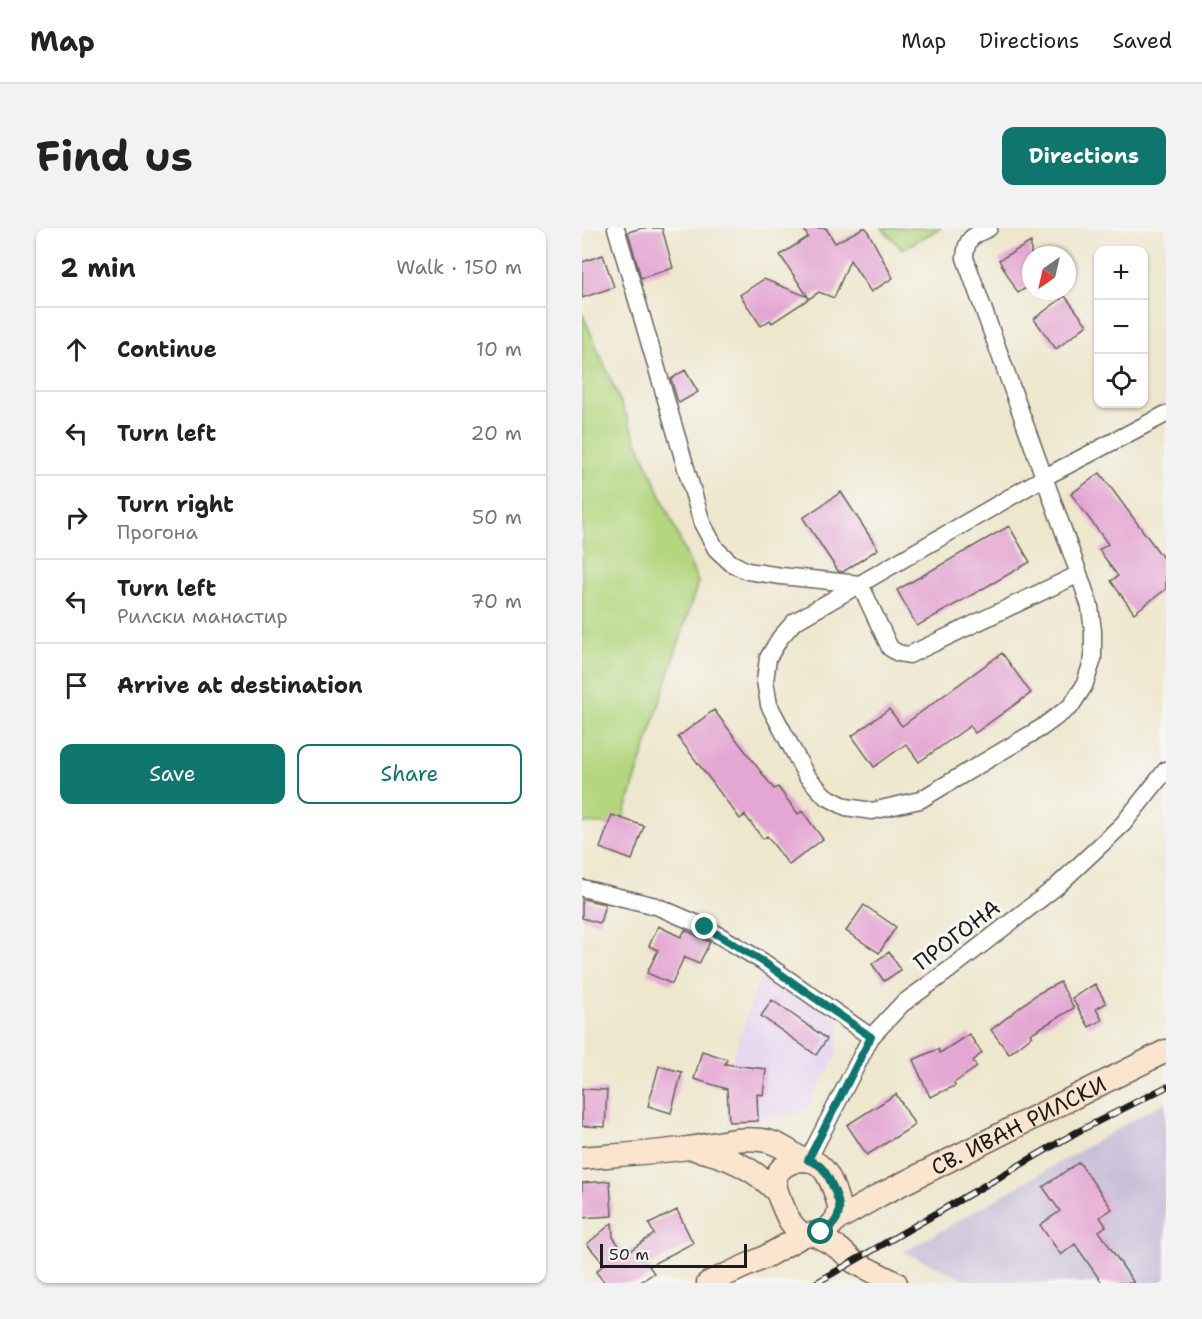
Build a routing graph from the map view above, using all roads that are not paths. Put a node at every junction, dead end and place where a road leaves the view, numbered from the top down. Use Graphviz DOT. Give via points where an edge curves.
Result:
graph roads {
  1 [pos="616,228"];
  2 [pos="989,228"];
  3 [pos="1166,414"];
  4 [pos="1045,477"];
  5 [pos="1079,574"];
  6 [pos="860,584"];
  7 [pos="1166,770"];
  8 [pos="582,888"];
  9 [pos="871,1037"];
  10 [pos="1166,1051"];
  11 [pos="690,1148"];
  12 [pos="582,1158"];
  13 [pos="806,1160"];
  14 [pos="775,1190"];
  15 [pos="837,1198"];
  16 [pos="871,1200"];
  17 [pos="788,1219"];
  18 [pos="833,1223"];
  19 [pos="807,1234"];
  20 [pos="841,1250"];
  21 [pos="765,1257"];
  22 [pos="708,1283"];
  23 [pos="896,1283"];
  1 -- 6 [label="street" via="702,523 716,549 747,571"];
  2 -- 4 [label="street" via="973,236 966,246 965,258"];
  3 -- 4 [label="street"];
  4 -- 5 [label="street"];
  4 -- 6 [label="street"];
  5 -- 6 [label="street" via="909,655 890,648"];
  5 -- 6 [label="street" via="1090,607 1094,658 1084,687 1071,706 920,800 872,811 846,807 825,796 806,776 769,705 765,681 768,658 794,622"];
  7 -- 9 [label="street, ПРОГОНА" via="1123,824 1056,887 902,1004"];
  8 -- 9 [label="street" via="656,906 705,927 762,961"];
  9 -- 13 [label="street, ПРОГОНА"];
  10 -- 16 [label="street, СВ. ИВАН РИЛСКИ"];
  11 -- 12 [label="street"];
  11 -- 13 [label="street" via="755,1139 768,1141"];
  11 -- 14 [label="street" via="744,1166"];
  13 -- 14 [label="street" via="789,1163 780,1170"];
  13 -- 15 [label="street" via="826,1173"];
  14 -- 17 [label="street"];
  15 -- 16 [label="street, СВ. ИВАН РИЛСКИ"];
  15 -- 18 [label="street" via="839,1212"];
  16 -- 18 [label="street, СВ. ИВАН РИЛСКИ"];
  17 -- 19 [label="street"];
  17 -- 21 [label="street"];
  18 -- 19 [label="street" via="821,1232"];
  18 -- 20 [label="street" via="833,1236"];
  19 -- 20 [label="street"];
  19 -- 21 [label="street"];
  20 -- 23 [label="street" via="854,1262"];
  21 -- 22 [label="street"];
}
